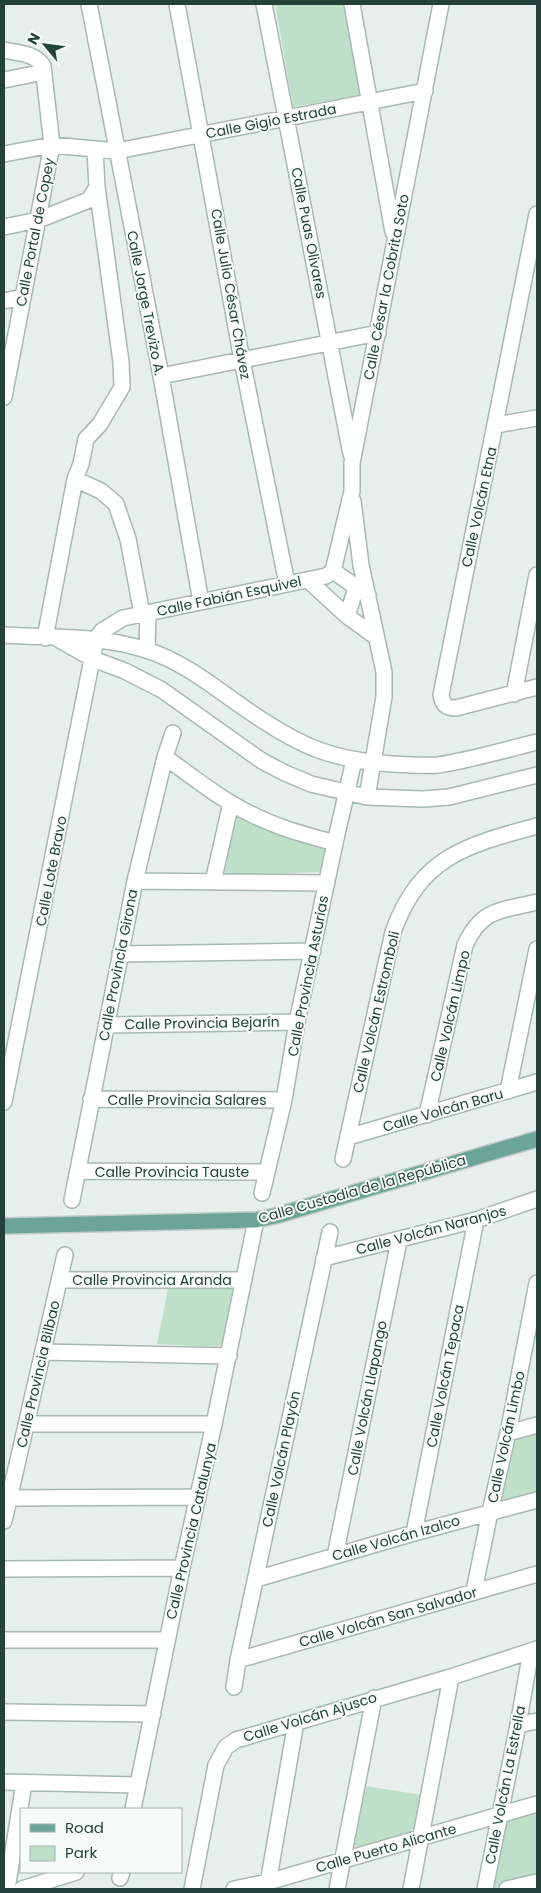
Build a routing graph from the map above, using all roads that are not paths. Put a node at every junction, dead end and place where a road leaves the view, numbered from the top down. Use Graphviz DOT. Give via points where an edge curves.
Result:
graph roads {
  1 [pos="89,4"];
  2 [pos="177,4"];
  3 [pos="264,4"];
  4 [pos="352,4"];
  5 [pos="440,6"];
  6 [pos="4,50"];
  7 [pos="44,69"];
  8 [pos="4,80"];
  9 [pos="424,91"];
  10 [pos="371,102"];
  11 [pos="288,118"];
  12 [pos="202,135"];
  13 [pos="52,145"];
  14 [pos="95,149"];
  15 [pos="117,151"];
  16 [pos="4,154"];
  17 [pos="97,187"];
  18 [pos="537,214"];
  19 [pos="38,220"];
  20 [pos="4,226"];
  21 [pos="394,241"];
  22 [pos="23,297"];
  23 [pos="4,301"];
  24 [pos="378,333"];
  25 [pos="329,343"];
  26 [pos="242,360"];
  27 [pos="6,373"];
  28 [pos="161,376"];
  29 [pos="4,398"];
  30 [pos="537,418"];
  31 [pos="496,425"];
  32 [pos="352,462"];
  33 [pos="75,479"];
  34 [pos="352,492"];
  35 [pos="333,571"];
  36 [pos="537,575"];
  37 [pos="308,580"];
  38 [pos="287,584"];
  39 [pos="362,592"];
  40 [pos="201,602"];
  41 [pos="146,614"];
  42 [pos="347,616"];
  43 [pos="123,618"];
  44 [pos="4,635"];
  45 [pos="376,637"];
  46 [pos="51,638"];
  47 [pos="96,639"];
  48 [pos="118,644"];
  49 [pos="147,650"];
  50 [pos="93,659"];
  51 [pos="115,668"];
  52 [pos="537,687"];
  53 [pos="514,694"];
  54 [pos="173,733"];
  55 [pos="537,742"];
  56 [pos="165,757"];
  57 [pos="354,760"];
  58 [pos="373,762"];
  59 [pos="537,774"];
  60 [pos="347,793"];
  61 [pos="368,797"];
  62 [pos="231,803"];
  63 [pos="537,826"];
  64 [pos="335,843"];
  65 [pos="135,881"];
  66 [pos="213,882"];
  67 [pos="327,883"];
  68 [pos="537,902"];
  69 [pos="537,949"];
  70 [pos="312,951"];
  71 [pos="120,954"];
  72 [pos="297,1022"];
  73 [pos="106,1025"];
  74 [pos="537,1082"];
  75 [pos="508,1091"];
  76 [pos="91,1099"];
  77 [pos="284,1100"];
  78 [pos="4,1102"];
  79 [pos="427,1115"];
  80 [pos="348,1137"];
  81 [pos="537,1139"];
  82 [pos="343,1160"];
  83 [pos="79,1172"];
  84 [pos="266,1172"];
  85 [pos="262,1193"];
  86 [pos="537,1199"];
  87 [pos="72,1200"];
  88 [pos="256,1220"];
  89 [pos="476,1220"];
  90 [pos="4,1226"];
  91 [pos="330,1232"];
  92 [pos="399,1241"];
  93 [pos="65,1255"];
  94 [pos="324,1258"];
  95 [pos="59,1280"];
  96 [pos="244,1280"];
  97 [pos="537,1283"];
  98 [pos="43,1352"];
  99 [pos="228,1356"];
  100 [pos="26,1424"];
  101 [pos="214,1424"];
  102 [pos="537,1425"];
  103 [pos="508,1433"];
  104 [pos="198,1497"];
  105 [pos="9,1498"];
  106 [pos="537,1500"];
  107 [pos="490,1512"];
  108 [pos="4,1521"];
  109 [pos="414,1532"];
  110 [pos="335,1556"];
  111 [pos="182,1568"];
  112 [pos="4,1570"];
  113 [pos="537,1574"];
  114 [pos="256,1579"];
  115 [pos="474,1591"];
  116 [pos="4,1640"];
  117 [pos="167,1640"];
  118 [pos="534,1650"];
  119 [pos="238,1660"];
  120 [pos="451,1677"];
  121 [pos="234,1687"];
  122 [pos="374,1698"];
  123 [pos="4,1712"];
  124 [pos="153,1714"];
  125 [pos="537,1721"];
  126 [pos="296,1722"];
  127 [pos="518,1725"];
  128 [pos="4,1782"];
  129 [pos="24,1783"];
  130 [pos="137,1786"];
  131 [pos="537,1804"];
  132 [pos="133,1808"];
  133 [pos="500,1814"];
  134 [pos="420,1838"];
  135 [pos="342,1861"];
  136 [pos="73,1873"];
  137 [pos="537,1882"];
  138 [pos="268,1886"];
  139 [pos="7,1889"];
  140 [pos="22,1889"];
  141 [pos="192,1889"];
  142 [pos="234,1889"];
  143 [pos="337,1889"];
  144 [pos="411,1889"];
  145 [pos="484,1889"];
  146 [pos="507,1889"];
  1 -- 15 [label="street, Calle Jorge Trevizo A."];
  2 -- 12 [label="street, Calle Julio César Chávez"];
  3 -- 11 [label="street, Calle Puas Olivares"];
  4 -- 10 [label="street"];
  5 -- 9 [label="street, Calle César la Cobrita Soto"];
  6 -- 7 [label="street" via="36,58"];
  7 -- 8 [label="street"];
  7 -- 13 [label="street, Calle Portal de Copey"];
  9 -- 10 [label="street, Calle Gigio Estrada"];
  9 -- 21 [label="street, Calle César la Cobrita Soto"];
  10 -- 11 [label="street, Calle Gigio Estrada"];
  10 -- 21 [label="street"];
  11 -- 12 [label="street, Calle Gigio Estrada"];
  11 -- 25 [label="street, Calle Puas Olivares"];
  12 -- 15 [label="street, Calle Gigio Estrada"];
  12 -- 26 [label="street, Calle Julio César Chávez"];
  13 -- 14 [label="street, Calle Gigio Estrada"];
  13 -- 16 [label="street, Calle Gigio Estrada"];
  13 -- 19 [label="street, Calle Portal de Copey"];
  14 -- 15 [label="street, Calle Gigio Estrada"];
  14 -- 17 [label="street"];
  15 -- 28 [label="street, Calle Jorge Trevizo A."];
  17 -- 19 [label="street" via="89,200"];
  17 -- 33 [label="street" via="122,386 100,424 86,439"];
  18 -- 31 [label="street, Calle Volcán Etna"];
  19 -- 20 [label="street"];
  19 -- 22 [label="street, Calle Portal de Copey"];
  21 -- 24 [label="street, Calle César la Cobrita Soto"];
  22 -- 23 [label="street"];
  22 -- 27 [label="street, Calle Portal de Copey"];
  24 -- 25 [label="street"];
  24 -- 32 [label="street, Calle César la Cobrita Soto"];
  25 -- 26 [label="street"];
  25 -- 32 [label="street, Calle Puas Olivares"];
  26 -- 28 [label="street"];
  26 -- 38 [label="street, Calle Julio César Chávez"];
  27 -- 29 [label="street, Calle Portal de Copey"];
  28 -- 40 [label="street, Calle Jorge Trevizo A."];
  30 -- 31 [label="street"];
  31 -- 53 [label="street, Calle Volcán Etna" via="440,695 445,706 456,708"];
  32 -- 34 [label="street, Calle César la Cobrita Soto"];
  33 -- 41 [label="street" via="100,491 116,504"];
  33 -- 46 [label="street"];
  34 -- 35 [label="street, Calle César la Cobrita Soto"];
  34 -- 39 [label="street"];
  35 -- 37 [label="street, Calle Fabián Esquivel"];
  35 -- 39 [label="street"];
  36 -- 53 [label="street"];
  37 -- 38 [label="street, Calle Fabián Esquivel"];
  37 -- 42 [label="street"];
  38 -- 40 [label="street, Calle Fabián Esquivel"];
  39 -- 42 [label="street"];
  39 -- 45 [label="street"];
  40 -- 41 [label="street, Calle Fabián Esquivel"];
  41 -- 43 [label="street, Calle Fabián Esquivel"];
  41 -- 49 [label="street"];
  42 -- 45 [label="street"];
  43 -- 47 [label="street" via="102,631"];
  43 -- 48 [label="street"];
  44 -- 46 [label="street"];
  45 -- 58 [label="street" via="385,686"];
  46 -- 47 [label="street"];
  46 -- 50 [label="street"];
  47 -- 48 [label="street"];
  47 -- 50 [label="street, Calle Lote Bravo"];
  48 -- 49 [label="street"];
  48 -- 51 [label="street"];
  49 -- 57 [label="street" via="198,676 295,741"];
  50 -- 51 [label="street"];
  50 -- 78 [label="street, Calle Lote Bravo"];
  51 -- 60 [label="street" via="168,694 284,773"];
  52 -- 53 [label="street, Calle Volcán Etna"];
  54 -- 56 [label="street, Calle Provincia Girona"];
  55 -- 58 [label="street" via="435,765"];
  56 -- 62 [label="street"];
  56 -- 65 [label="street, Calle Provincia Girona"];
  57 -- 58 [label="street"];
  57 -- 60 [label="street, Calle Provincia Asturias"];
  58 -- 61 [label="street"];
  59 -- 61 [label="street" via="449,797"];
  60 -- 61 [label="street"];
  60 -- 64 [label="street, Calle Provincia Asturias"];
  62 -- 64 [label="street" via="295,833"];
  62 -- 66 [label="street"];
  63 -- 80 [label="street, Calle Volcán Estromboli" via="492,838 452,855 421,880 408,897 393,932"];
  64 -- 67 [label="street, Calle Provincia Asturias"];
  65 -- 66 [label="street"];
  65 -- 71 [label="street, Calle Provincia Girona"];
  66 -- 67 [label="street"];
  67 -- 70 [label="street, Calle Provincia Asturias"];
  68 -- 79 [label="street, Calle Volcán Limpo" via="496,912 472,930"];
  69 -- 75 [label="street"];
  70 -- 71 [label="street"];
  70 -- 72 [label="street, Calle Provincia Asturias"];
  71 -- 73 [label="street, Calle Provincia Girona"];
  72 -- 73 [label="street, Calle Provincia Bejarín"];
  72 -- 77 [label="street, Calle Provincia Asturias"];
  73 -- 76 [label="street, Calle Provincia Girona"];
  74 -- 75 [label="street, Calle Volcán Baru"];
  75 -- 79 [label="street, Calle Volcán Baru"];
  76 -- 77 [label="street, Calle Provincia Salares"];
  76 -- 83 [label="street, Calle Provincia Girona"];
  77 -- 84 [label="street, Calle Provincia Asturias"];
  79 -- 80 [label="street, Calle Volcán Baru"];
  80 -- 82 [label="street, Calle Volcán Estromboli"];
  81 -- 88 [label="main road, Calle Custodia de la República"];
  83 -- 84 [label="street, Calle Provincia Tauste"];
  83 -- 87 [label="street, Calle Provincia Girona"];
  84 -- 85 [label="street, Calle Provincia Asturias"];
  86 -- 89 [label="street, Calle Volcán Naranjos"];
  88 -- 90 [label="main road, Calle Custodia de la República"];
  88 -- 96 [label="street, Calle Provincia Catalunya"];
  89 -- 92 [label="street, Calle Volcán Naranjos"];
  89 -- 109 [label="street, Calle Volcán Tepaca"];
  91 -- 94 [label="street, Calle Volcán Playón"];
  92 -- 94 [label="street, Calle Volcán Naranjos"];
  92 -- 110 [label="street, Calle Volcán Llapango"];
  93 -- 95 [label="street, Calle Provincia Bilbao"];
  94 -- 114 [label="street, Calle Volcán Playón"];
  95 -- 96 [label="street, Calle Provincia Aranda"];
  95 -- 98 [label="street, Calle Provincia Bilbao"];
  96 -- 99 [label="street, Calle Provincia Catalunya"];
  97 -- 103 [label="street, Calle Volcán Limbo"];
  98 -- 99 [label="street"];
  98 -- 100 [label="street, Calle Provincia Bilbao"];
  99 -- 101 [label="street, Calle Provincia Catalunya"];
  100 -- 101 [label="street"];
  100 -- 105 [label="street, Calle Provincia Bilbao"];
  101 -- 104 [label="street, Calle Provincia Catalunya"];
  102 -- 103 [label="street"];
  103 -- 107 [label="street, Calle Volcán Limbo"];
  104 -- 105 [label="street"];
  104 -- 111 [label="street, Calle Provincia Catalunya"];
  105 -- 108 [label="street, Calle Provincia Bilbao"];
  106 -- 107 [label="street, Calle Volcán Izalco"];
  107 -- 109 [label="street, Calle Volcán Izalco"];
  107 -- 115 [label="street, Calle Volcán Limbo"];
  109 -- 110 [label="street, Calle Volcán Izalco"];
  110 -- 114 [label="street, Calle Volcán Izalco"];
  111 -- 112 [label="street"];
  111 -- 117 [label="street, Calle Provincia Catalunya"];
  113 -- 115 [label="street, Calle Volcán San Salvador"];
  114 -- 119 [label="street, Calle Volcán Playón"];
  115 -- 119 [label="street, Calle Volcán San Salvador"];
  116 -- 117 [label="street"];
  117 -- 124 [label="street, Calle Provincia Catalunya"];
  118 -- 120 [label="street, Calle Volcán Ajusco"];
  118 -- 127 [label="street, Calle Volcán La Estrella"];
  119 -- 121 [label="street, Calle Volcán Playón"];
  120 -- 122 [label="street, Calle Volcán Ajusco"];
  120 -- 134 [label="street"];
  122 -- 126 [label="street, Calle Volcán Ajusco"];
  122 -- 135 [label="street"];
  123 -- 124 [label="street"];
  124 -- 130 [label="street, Calle Provincia Catalunya"];
  125 -- 127 [label="street"];
  126 -- 138 [label="street"];
  126 -- 141 [label="street, Calle Volcán Ajusco" via="236,1740 220,1756"];
  127 -- 133 [label="street, Calle Volcán La Estrella"];
  128 -- 129 [label="street"];
  129 -- 130 [label="street"];
  129 -- 139 [label="street"];
  130 -- 132 [label="street, Calle Provincia Catalunya"];
  131 -- 133 [label="street, Calle Puerto Alicante"];
  133 -- 134 [label="street, Calle Puerto Alicante"];
  133 -- 145 [label="street, Calle Volcán La Estrella"];
  134 -- 135 [label="street, Calle Puerto Alicante"];
  134 -- 144 [label="street"];
  135 -- 138 [label="street, Calle Puerto Alicante"];
  135 -- 143 [label="street"];
  136 -- 140 [label="street"];
  137 -- 146 [label="street"];
  138 -- 142 [label="street, Calle Puerto Alicante"];
}
